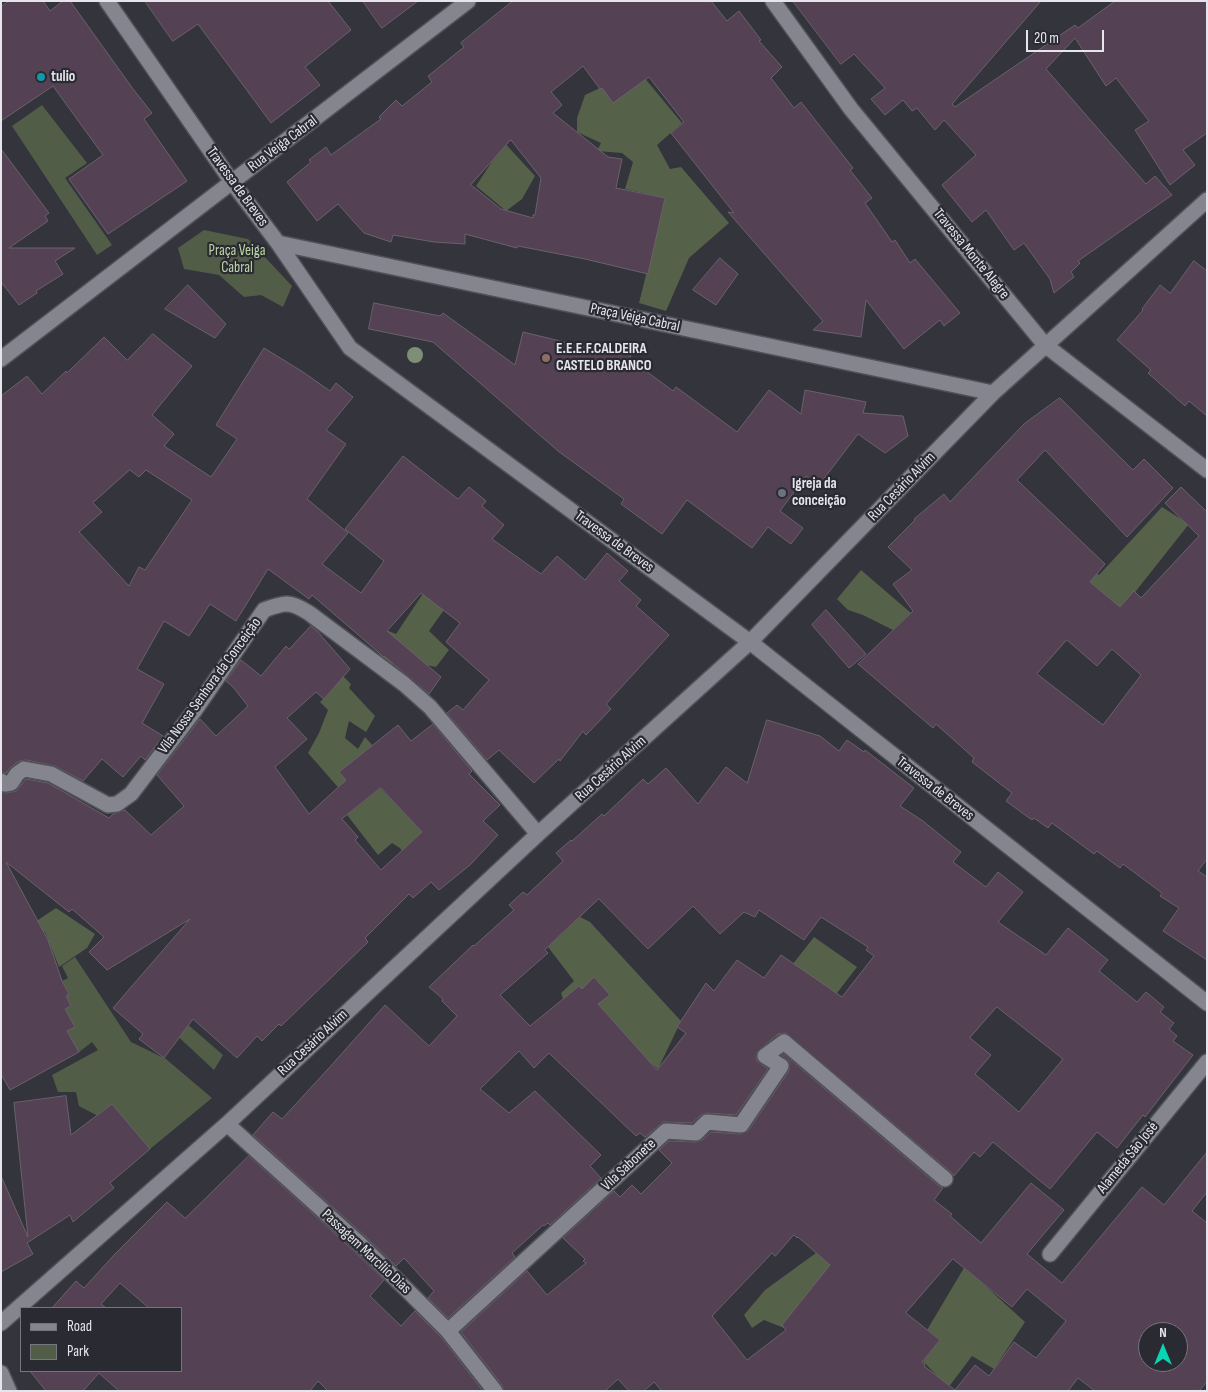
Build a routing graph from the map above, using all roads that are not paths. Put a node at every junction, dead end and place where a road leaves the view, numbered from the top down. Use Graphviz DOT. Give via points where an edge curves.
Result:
graph roads {
  1 [pos="107,1"];
  2 [pos="468,1"];
  3 [pos="773,1"];
  4 [pos="232,182"];
  5 [pos="1207,200"];
  6 [pos="278,243"];
  7 [pos="1045,345"];
  8 [pos="1,359"];
  9 [pos="993,393"];
  10 [pos="1207,470"];
  11 [pos="750,642"];
  12 [pos="1,781"];
  13 [pos="538,834"];
  14 [pos="1207,1003"];
  15 [pos="1207,1062"];
  16 [pos="227,1124"];
  17 [pos="945,1179"];
  18 [pos="1050,1254"];
  19 [pos="1,1323"];
  20 [pos="448,1332"];
  21 [pos="1,1373"];
  22 [pos="9,1391"];
  23 [pos="495,1391"];
  1 -- 4 [label="street, Travessa de Breves"];
  2 -- 4 [label="street, Rua Veiga Cabral"];
  3 -- 7 [label="street, Travessa Monte Alegre" via="851,109"];
  4 -- 6 [label="street, Travessa de Breves"];
  4 -- 8 [label="street, Rua Veiga Cabral"];
  5 -- 7 [label="street, Rua Cesário Alvim"];
  6 -- 9 [label="street, Praça Veiga Cabral"];
  6 -- 11 [label="street, Travessa de Breves" via="350,348"];
  7 -- 9 [label="street, Rua Cesário Alvim"];
  7 -- 10 [label="street, Travessa Monte Alegre"];
  9 -- 11 [label="street, Rua Cesário Alvim"];
  11 -- 13 [label="street, Rua Cesário Alvim"];
  11 -- 14 [label="street, Travessa de Breves"];
  12 -- 13 [label="street, Vila Nossa Senhora da Conceição" via="11,783 24,769 45,772 108,805 118,804 131,794 195,710 264,610 279,604 294,604 404,684 430,707"];
  13 -- 16 [label="street, Rua Cesário Alvim"];
  15 -- 18 [label="street, Alameda São José"];
  16 -- 19 [label="street, Rua Cesário Alvim"];
  16 -- 20 [label="street, Passagem Marcílio Dias" via="360,1244"];
  17 -- 20 [label="street, Vila Sabonete" via="784,1042 765,1056 781,1066 741,1125 707,1122 696,1133 666,1131"];
  20 -- 23 [label="street, Passagem Marcílio Dias"];
  21 -- 22 [label="street"];
}
